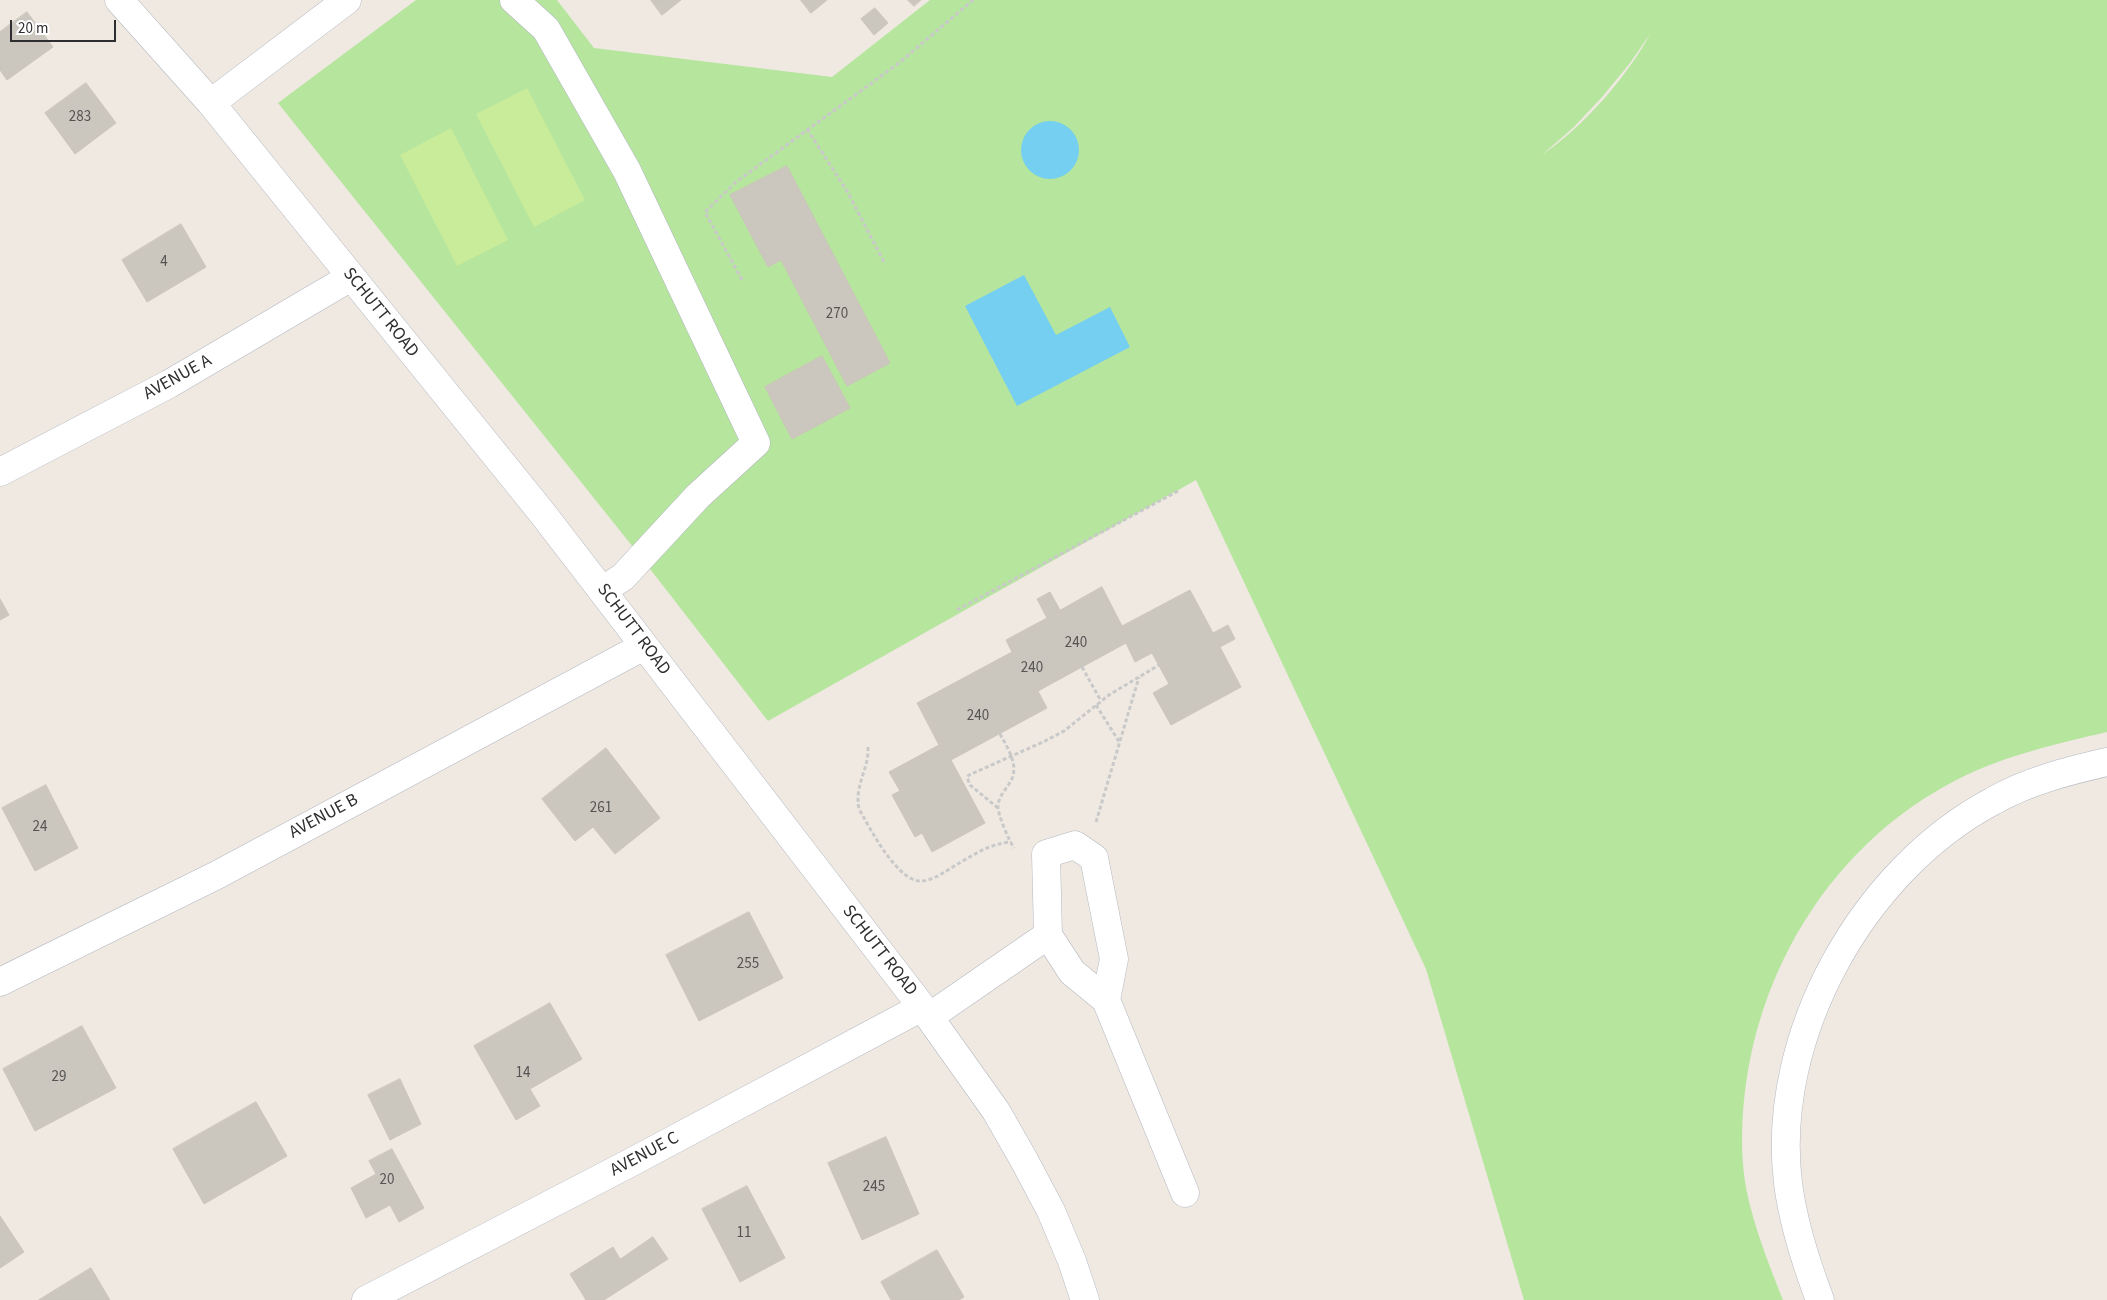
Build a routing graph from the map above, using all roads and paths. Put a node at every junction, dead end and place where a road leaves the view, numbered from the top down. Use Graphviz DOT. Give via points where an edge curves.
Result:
graph roads {
  1 [pos="120,0"];
  2 [pos="347,0"];
  3 [pos="514,0"];
  4 [pos="973,0"];
  5 [pos="211,104"];
  6 [pos="807,129"];
  7 [pos="885,264"];
  8 [pos="351,276"];
  9 [pos="742,280"];
  10 [pos="0,472"];
  11 [pos="1178,491"];
  12 [pos="603,590"];
  13 [pos="958,610"];
  14 [pos="644,646"];
  15 [pos="1159,665"];
  16 [pos="1082,667"];
  17 [pos="1140,676"];
  18 [pos="1101,701"];
  19 [pos="1096,705"];
  20 [pos="1000,734"];
  21 [pos="1120,744"];
  22 [pos="868,747"];
  23 [pos="1011,755"];
  24 [pos="2107,762"];
  25 [pos="998,808"];
  26 [pos="1096,823"];
  27 [pos="1011,842"];
  28 [pos="1019,855"];
  29 [pos="1048,935"];
  30 [pos="0,982"];
  31 [pos="1106,1000"];
  32 [pos="926,1012"];
  33 [pos="1186,1193"];
  34 [pos="366,1300"];
  35 [pos="1085,1300"];
  36 [pos="1820,1300"];
  1 -- 5 [label="street, SCHUTT ROAD"];
  2 -- 5 [label="street"];
  3 -- 12 [label="street" via="546,29 627,171 756,443 698,496 623,577"];
  4 -- 6 [label="path" via="900,63"];
  5 -- 8 [label="street, SCHUTT ROAD"];
  6 -- 7 [label="path" via="846,191"];
  6 -- 9 [label="path" via="736,182 705,212"];
  8 -- 10 [label="street, AVENUE A" via="169,384"];
  8 -- 12 [label="street, SCHUTT ROAD"];
  11 -- 13 [label="path"];
  12 -- 14 [label="street, SCHUTT ROAD"];
  14 -- 30 [label="street, AVENUE B" via="217,875"];
  14 -- 32 [label="street, SCHUTT ROAD"];
  15 -- 17 [label="path"];
  16 -- 18 [label="path"];
  17 -- 18 [label="path"];
  17 -- 21 [label="path"];
  18 -- 19 [label="path"];
  19 -- 21 [label="path"];
  19 -- 23 [label="path" via="1064,731"];
  20 -- 23 [label="path"];
  21 -- 26 [label="path"];
  22 -- 27 [label="path" via="868,761 857,791 858,809 903,874 922,881 934,878 984,848"];
  23 -- 25 [label="path" via="1014,776 1001,796"];
  23 -- 25 [label="path" via="967,778 970,785"];
  24 -- 36 [label="street" via="2020,788 1992,801 1940,835 1915,856 1886,888 1849,938 1831,970 1804,1035 1791,1093 1787,1135 1788,1183 1795,1221"];
  25 -- 27 [label="path"];
  27 -- 28 [label="path"];
  29 -- 31 [label="street" via="1072,972"];
  29 -- 31 [label="street" via="1046,854 1075,845 1094,858 1096,867 1114,959"];
  29 -- 32 [label="street, AVENUE C"];
  31 -- 33 [label="street"];
  32 -- 34 [label="street, AVENUE C"];
  32 -- 35 [label="street, SCHUTT ROAD" via="996,1111 1024,1160 1051,1211"];
}
